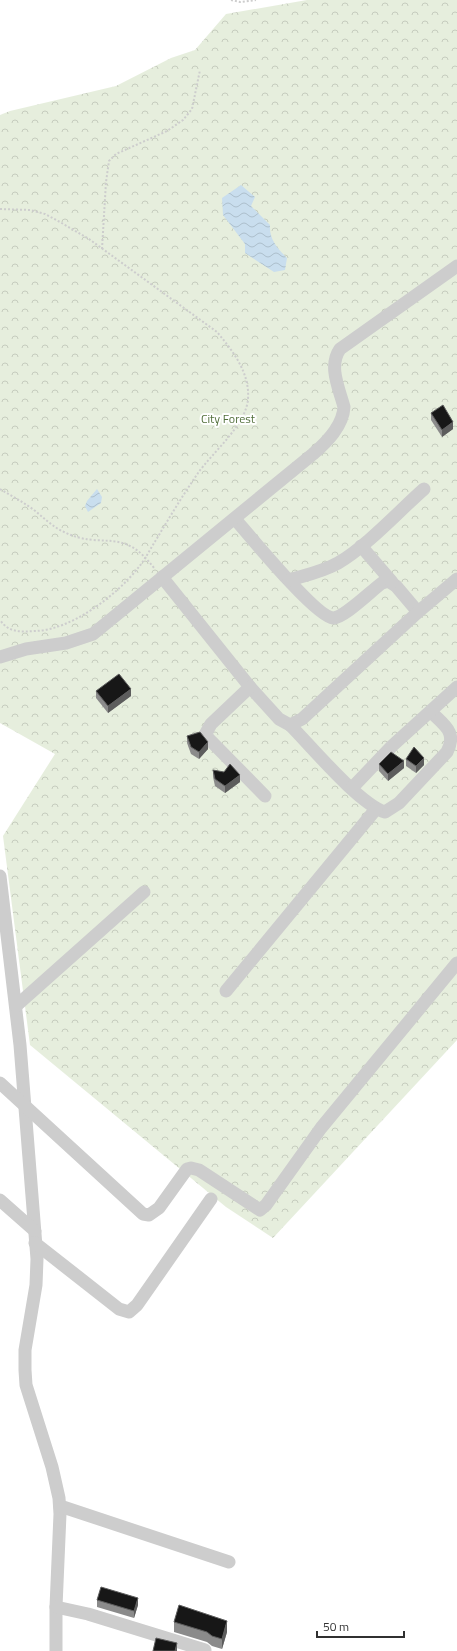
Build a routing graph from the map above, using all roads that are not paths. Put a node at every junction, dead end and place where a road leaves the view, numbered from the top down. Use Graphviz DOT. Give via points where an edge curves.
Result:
graph roads {
  1 [pos="457,266"];
  2 [pos="424,489"];
  3 [pos="235,518"];
  4 [pos="361,546"];
  5 [pos="159,574"];
  6 [pos="457,579"];
  7 [pos="289,580"];
  8 [pos="392,582"];
  9 [pos="418,612"];
  10 [pos="0,657"];
  11 [pos="457,686"];
  12 [pos="250,687"];
  13 [pos="431,712"];
  14 [pos="290,725"];
  15 [pos="352,788"];
  16 [pos="265,796"];
  17 [pos="376,809"];
  18 [pos="0,876"];
  19 [pos="144,892"];
  20 [pos="457,963"];
  21 [pos="226,991"];
  22 [pos="16,1006"];
  23 [pos="0,1083"];
  24 [pos="25,1107"];
  25 [pos="211,1199"];
  26 [pos="0,1200"];
  27 [pos="35,1237"];
  28 [pos="60,1506"];
  29 [pos="229,1562"];
  30 [pos="56,1607"];
  31 [pos="205,1650"];
  32 [pos="56,1651"];
  1 -- 3 [label="street" via="340,349 335,356 334,364 344,407 340,423 324,445"];
  2 -- 4 [label="street"];
  3 -- 5 [label="street"];
  3 -- 7 [label="street"];
  4 -- 7 [label="street" via="328,568"];
  4 -- 8 [label="street"];
  5 -- 10 [label="street" via="93,634 66,643 26,649"];
  5 -- 12 [label="street"];
  6 -- 9 [label="street"];
  7 -- 8 [label="street" via="318,610 334,618 342,615 382,583"];
  8 -- 9 [label="street"];
  9 -- 14 [label="street" via="302,719"];
  11 -- 13 [label="street"];
  12 -- 14 [label="street" via="279,719"];
  12 -- 16 [label="street" via="210,724 206,733"];
  13 -- 15 [label="street" via="392,746"];
  13 -- 17 [label="street" via="448,728 452,736 452,743 447,752 399,803 385,812"];
  14 -- 15 [label="street"];
  15 -- 17 [label="street"];
  17 -- 21 [label="street"];
  18 -- 22 [label="street"];
  19 -- 22 [label="street"];
  20 -- 24 [label="street" via="320,1128 260,1210 199,1170 191,1168 159,1208 148,1215 143,1214"];
  22 -- 24 [label="street"];
  23 -- 24 [label="street"];
  24 -- 27 [label="street"];
  25 -- 27 [label="street" via="137,1305 128,1312 119,1309"];
  26 -- 27 [label="street"];
  27 -- 28 [label="street" via="37,1272 24,1350 26,1385 52,1467"];
  28 -- 29 [label="street"];
  28 -- 30 [label="street"];
  30 -- 31 [label="street" via="88,1614"];
  30 -- 32 [label="street"];
}
